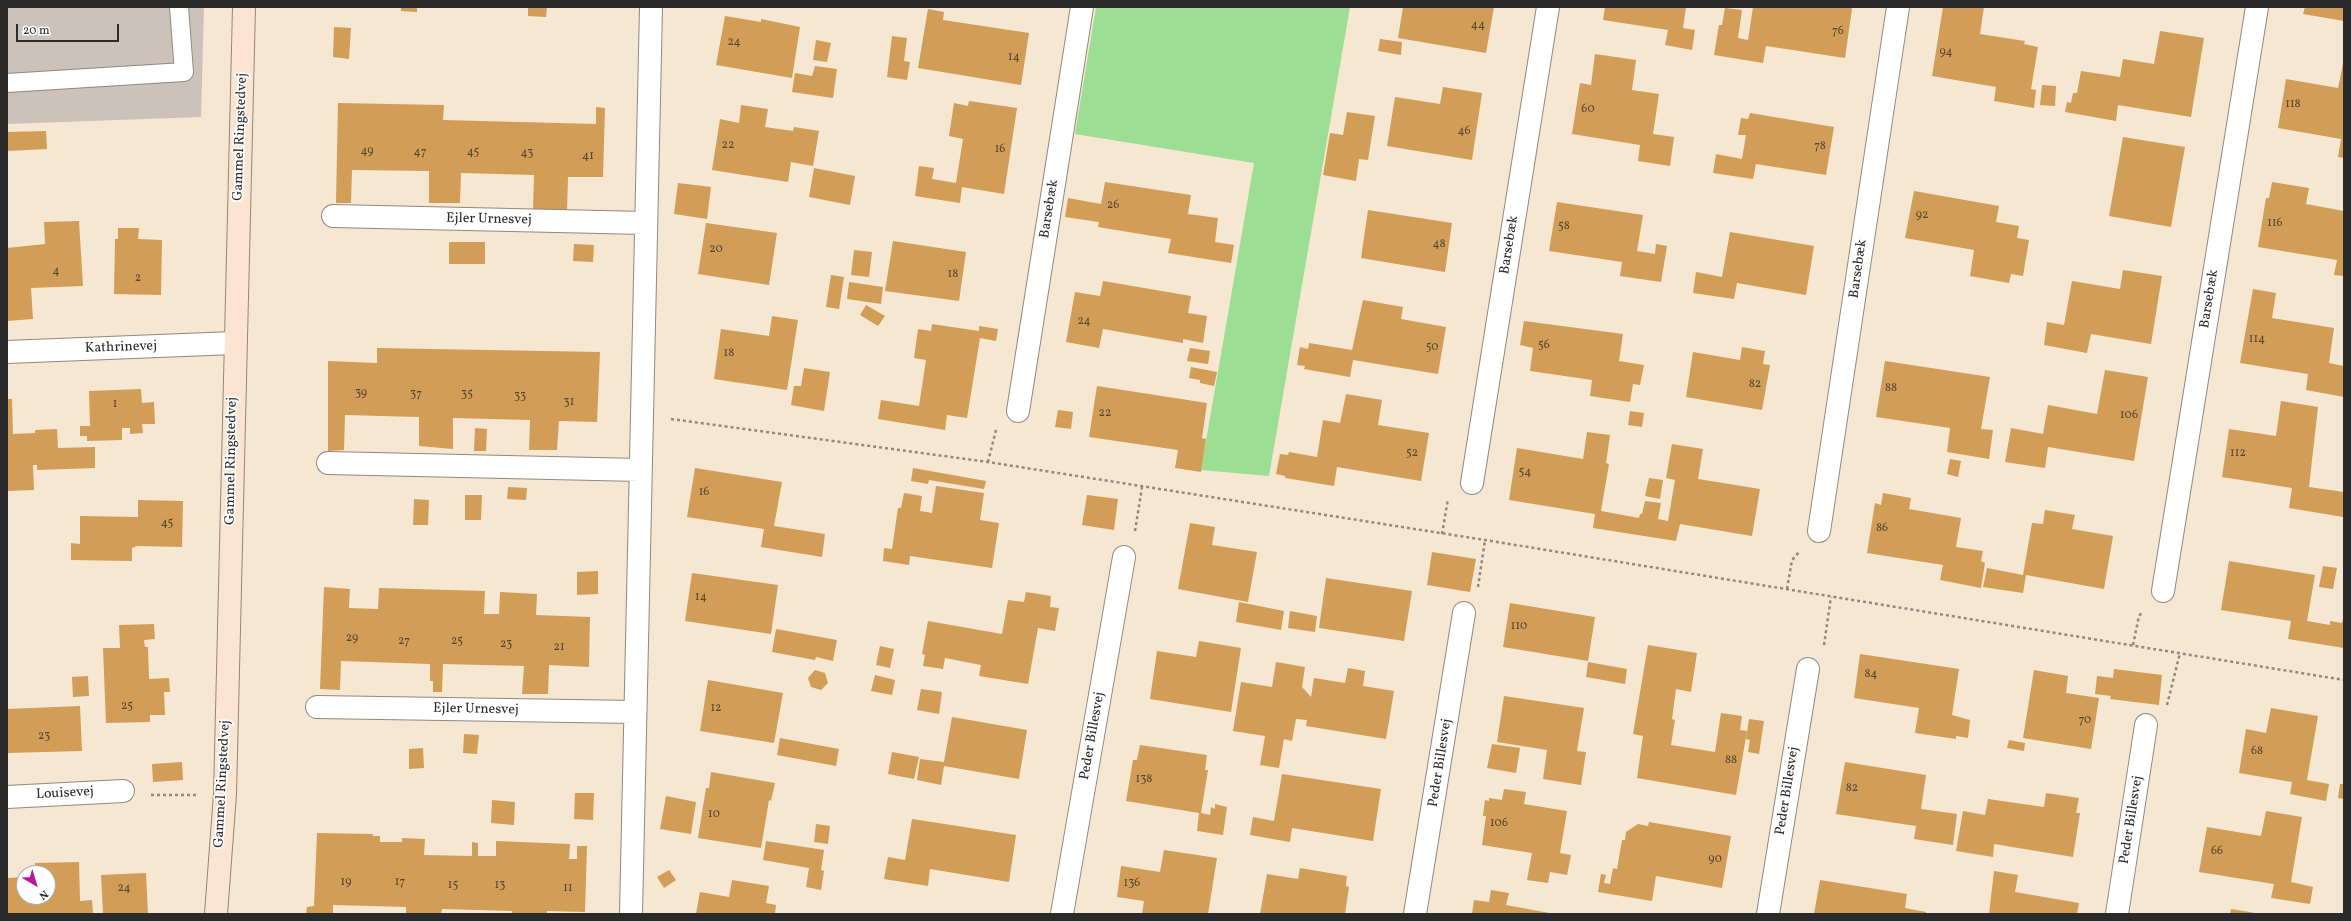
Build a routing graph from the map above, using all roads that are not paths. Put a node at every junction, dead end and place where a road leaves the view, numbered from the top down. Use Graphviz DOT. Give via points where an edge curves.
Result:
graph roads {
  1 [pos="179,7"];
  2 [pos="244,7"];
  3 [pos="651,7"];
  4 [pos="1082,7"];
  5 [pos="1548,7"];
  6 [pos="1898,7"];
  7 [pos="2257,7"];
  8 [pos="7,83"];
  9 [pos="333,216"];
  10 [pos="645,223"];
  11 [pos="234,343"];
  12 [pos="7,352"];
  13 [pos="1018,411"];
  14 [pos="328,462"];
  15 [pos="640,470"];
  16 [pos="1472,483"];
  17 [pos="1820,530"];
  18 [pos="1124,557"];
  19 [pos="2163,591"];
  20 [pos="1464,613"];
  21 [pos="1808,669"];
  22 [pos="317,707"];
  23 [pos="634,712"];
  24 [pos="2146,725"];
  25 [pos="123,791"];
  26 [pos="7,797"];
  27 [pos="216,914"];
  28 [pos="631,914"];
  29 [pos="1062,914"];
  30 [pos="1415,914"];
  31 [pos="1768,914"];
  32 [pos="2117,914"];
  1 -- 8 [label="lane" via="184,72"];
  2 -- 11 [label="street, Gammel Ringstedvej"];
  3 -- 10 [label="street"];
  4 -- 13 [label="street, Barsebæk"];
  5 -- 16 [label="street, Barsebæk"];
  6 -- 17 [label="street, Barsebæk"];
  7 -- 19 [label="street, Barsebæk"];
  9 -- 10 [label="street, Ejler Urnesvej"];
  10 -- 15 [label="street"];
  11 -- 12 [label="street, Kathrinevej"];
  11 -- 27 [label="street, Gammel Ringstedvej" via="225,794"];
  14 -- 15 [label="street"];
  15 -- 23 [label="street"];
  18 -- 29 [label="street, Peder Billesvej"];
  20 -- 30 [label="street, Peder Billesvej"];
  21 -- 31 [label="street, Peder Billesvej"];
  22 -- 23 [label="street, Ejler Urnesvej"];
  23 -- 28 [label="street"];
  24 -- 32 [label="street, Peder Billesvej"];
  25 -- 26 [label="street, Louisevej"];
}
